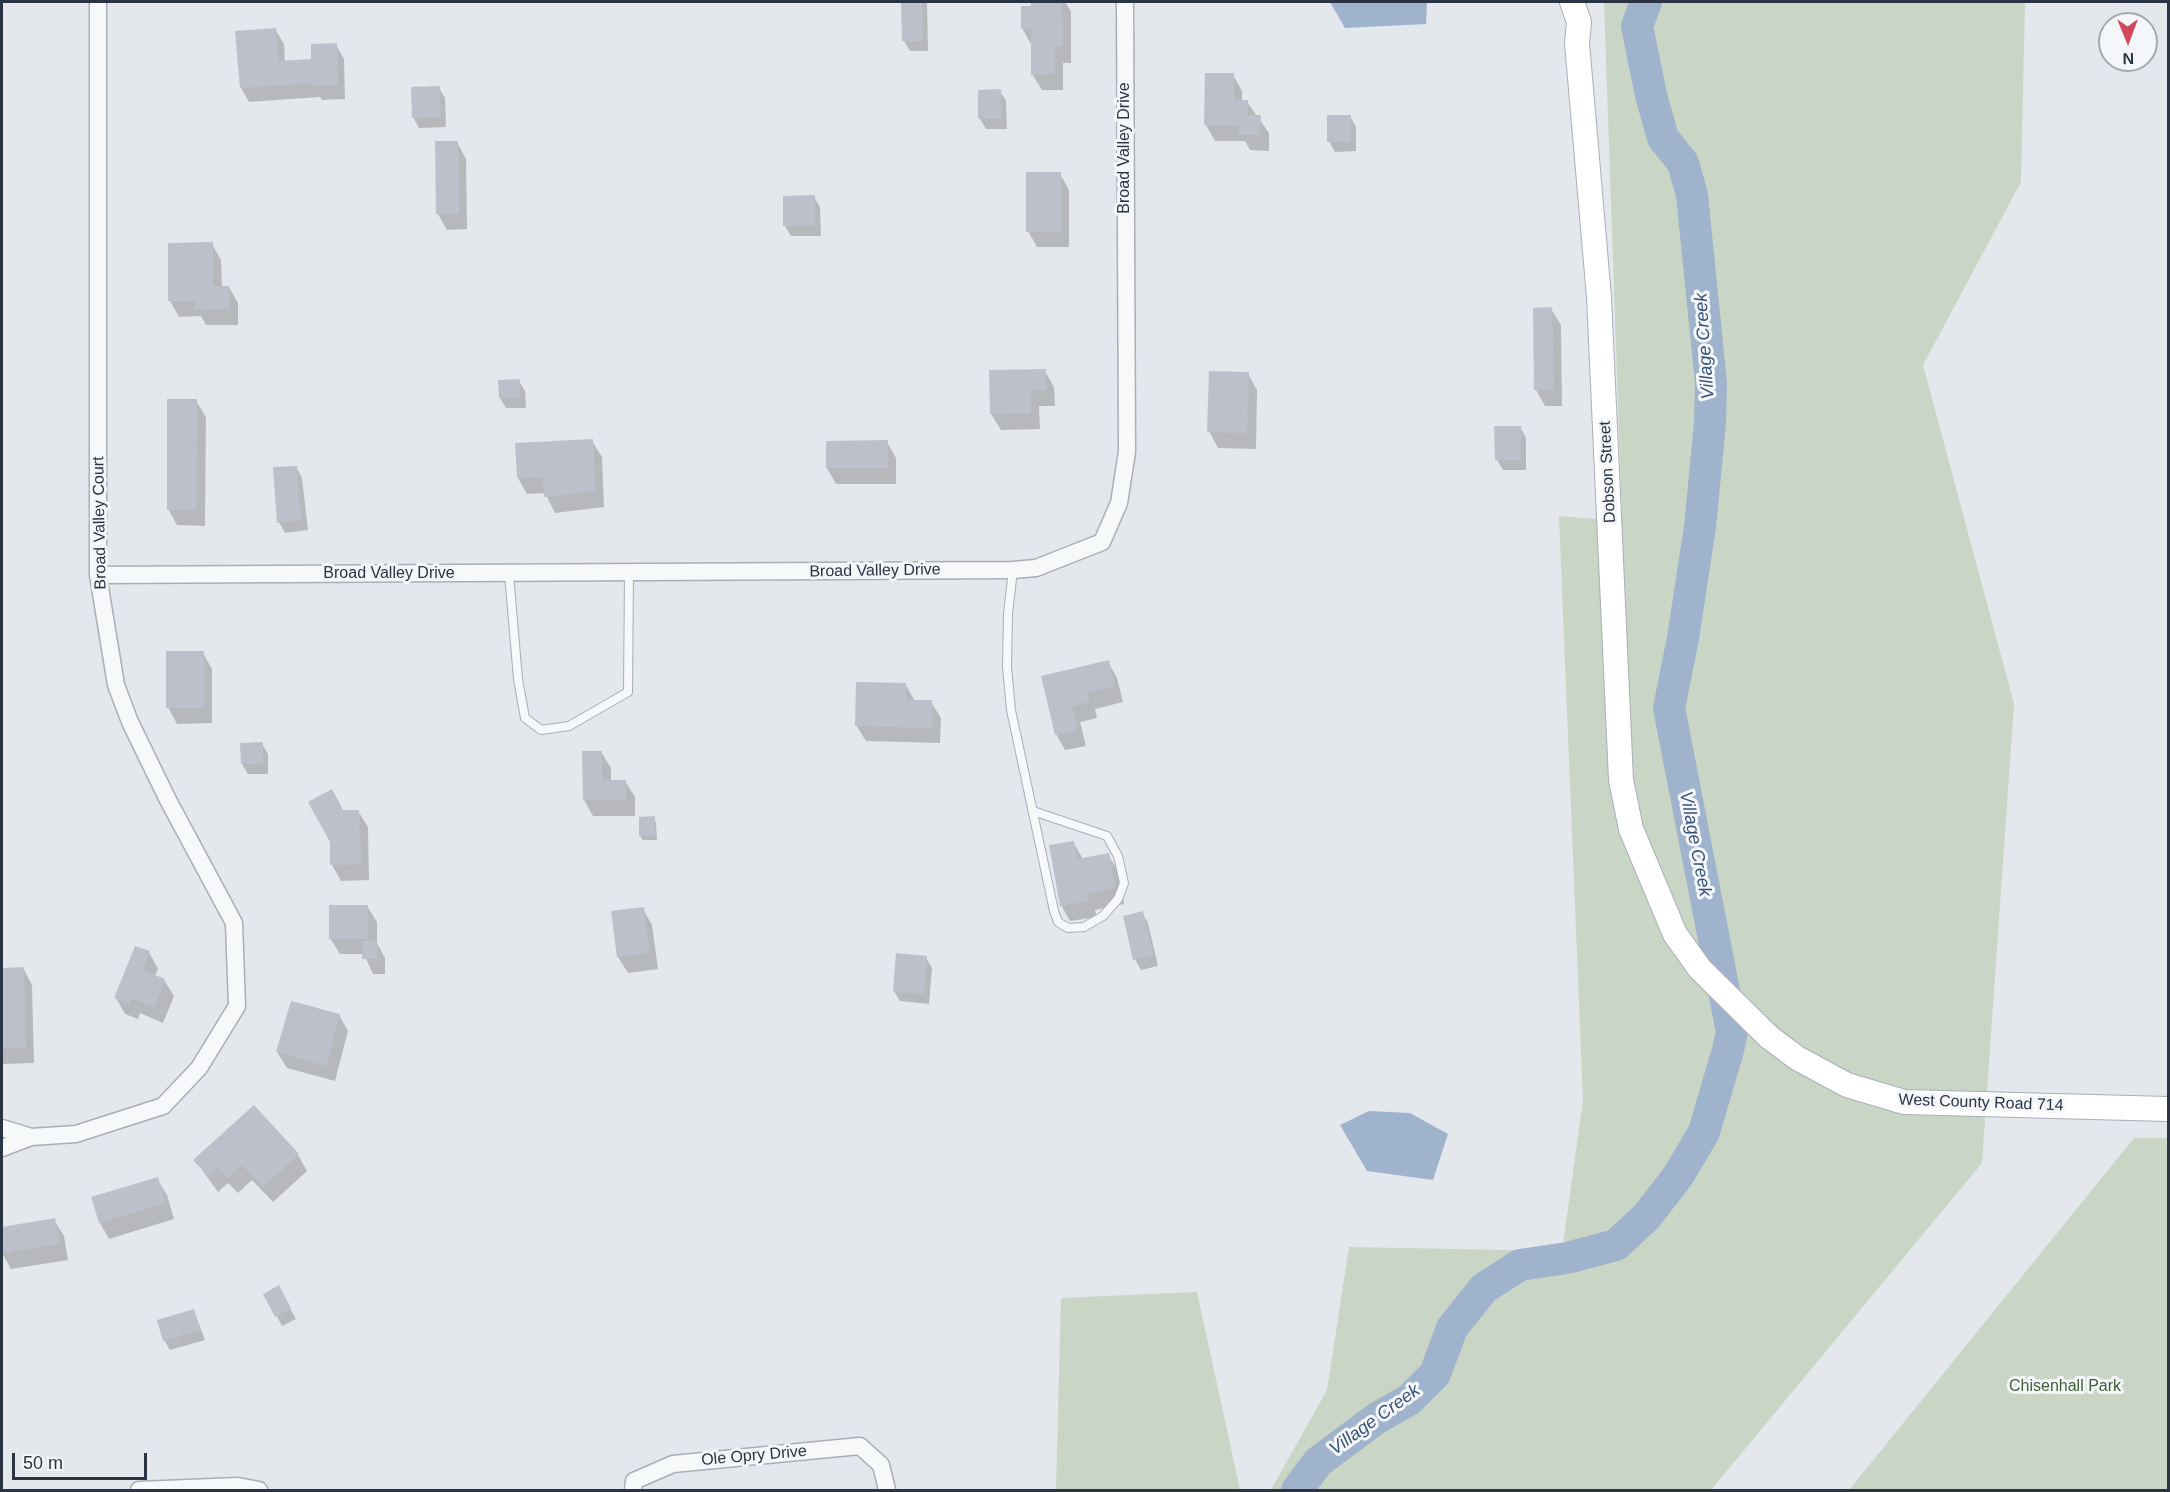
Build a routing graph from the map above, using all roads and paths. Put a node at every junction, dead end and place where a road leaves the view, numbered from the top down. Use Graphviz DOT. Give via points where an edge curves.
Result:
graph roads {
  1 [pos="98,2"];
  2 [pos="1125,2"];
  3 [pos="1572,2"];
  4 [pos="1013,570"];
  5 [pos="509,574"];
  6 [pos="629,574"];
  7 [pos="98,575"];
  8 [pos="1033,811"];
  9 [pos="1675,934"];
  10 [pos="2169,1109"];
  11 [pos="2,1128"];
  12 [pos="31,1137"];
  13 [pos="2,1148"];
  14 [pos="139,1491"];
  15 [pos="259,1491"];
  16 [pos="633,1491"];
  17 [pos="887,1491"];
  1 -- 7 [label="street, Broad Valley Court"];
  2 -- 4 [label="street, Broad Valley Drive" via="1127,452 1119,503 1102,542 1036,568"];
  3 -- 9 [label="street, Dobson Street" via="1579,22 1577,43 1599,309 1621,780 1631,829"];
  4 -- 6 [label="street, Broad Valley Drive"];
  4 -- 8 [label="lane" via="1007,667 1011,710"];
  5 -- 6 [label="street, Broad Valley Drive"];
  5 -- 6 [label="lane" via="525,718 541,730 569,726 628,692"];
  5 -- 7 [label="street, Broad Valley Drive"];
  7 -- 12 [label="street, Broad Valley Court" via="116,685 130,722 234,923 237,1005 199,1068 163,1106 75,1134"];
  8 -- 8 [label="lane" via="1058,922 1068,928 1084,927 1103,916 1118,899 1124,883 1118,856 1107,836"];
  9 -- 10 [label="street, West County Road 714" via="1720,991 1769,1037 1847,1085 1904,1102"];
  11 -- 12 [label="street, Broad Valley Court"];
  12 -- 13 [label="street, Broad Valley Court"];
  14 -- 15 [label="street" via="238,1486"];
  16 -- 17 [label="street, Ole Opry Drive" via="634,1481 673,1464 860,1446 881,1465"];
}
